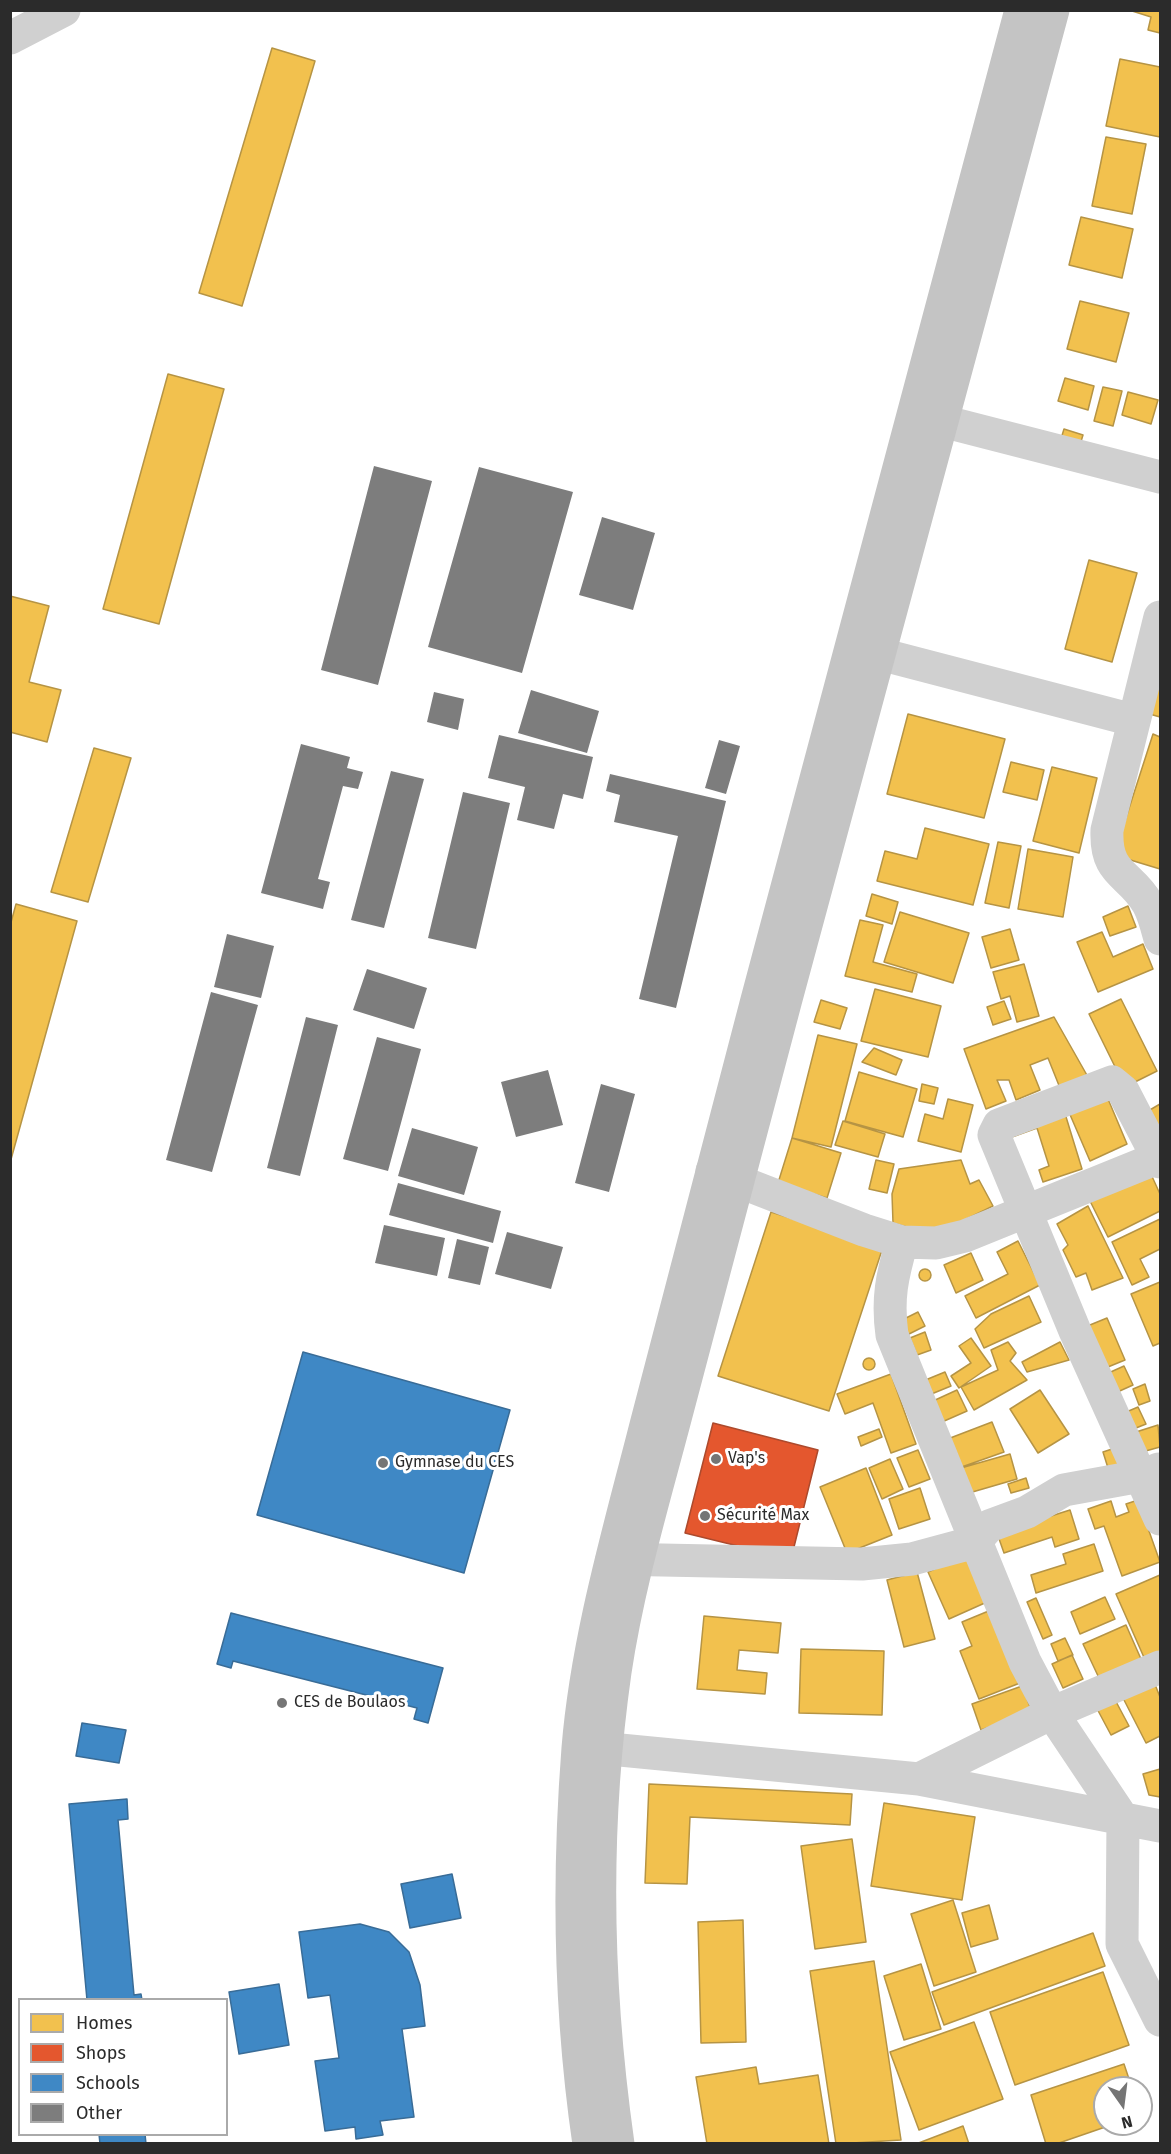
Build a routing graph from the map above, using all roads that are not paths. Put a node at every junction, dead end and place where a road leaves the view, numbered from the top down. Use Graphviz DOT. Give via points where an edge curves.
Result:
graph roads {
  1 [pos="64,10"];
  2 [pos="1021,10"];
  3 [pos="1053,10"];
  4 [pos="10,39"];
  5 [pos="927,420"];
  6 [pos="1161,477"];
  7 [pos="1161,617"];
  8 [pos="866,650"];
  9 [pos="1133,720"];
  10 [pos="1161,939"];
  11 [pos="1160,1159"];
  12 [pos="725,1176"];
  13 [pos="1027,1211"];
  14 [pos="902,1242"];
  15 [pos="1151,1472"];
  16 [pos="1161,1519"];
  17 [pos="975,1542"];
  18 [pos="625,1559"];
  19 [pos="1161,1667"];
  20 [pos="1052,1713"];
  21 [pos="592,1747"];
  22 [pos="920,1779"];
  23 [pos="1123,1819"];
  24 [pos="1161,1826"];
  25 [pos="1161,2020"];
  26 [pos="589,2144"];
  27 [pos="618,2144"];
  1 -- 4 [label="street"];
  2 -- 5 [label="main road"];
  3 -- 5 [label="main road"];
  5 -- 6 [label="street"];
  5 -- 8 [label="main road"];
  7 -- 9 [label="street"];
  8 -- 9 [label="street"];
  8 -- 12 [label="main road"];
  9 -- 10 [label="street" via="1107,830 1107,845 1110,861 1149,905"];
  11 -- 13 [label="street"];
  11 -- 13 [label="street" via="1123,1091 1112,1082 999,1125 994,1135 997,1145"];
  12 -- 14 [label="street"];
  12 -- 18 [label="main road"];
  13 -- 14 [label="street" via="965,1236 936,1243"];
  13 -- 15 [label="street" via="1075,1331"];
  14 -- 17 [label="street" via="888,1306 892,1335"];
  15 -- 16 [label="street"];
  15 -- 17 [label="street" via="1064,1490 1027,1512 988,1526"];
  17 -- 18 [label="street" via="912,1559 862,1564"];
  17 -- 20 [label="street" via="1025,1662"];
  18 -- 21 [label="main road" via="592,1654"];
  19 -- 20 [label="street"];
  20 -- 22 [label="street"];
  20 -- 23 [label="street"];
  21 -- 22 [label="street"];
  21 -- 26 [label="main road" via="574,1846 574,1975 580,2082"];
  21 -- 27 [label="main road" via="602,1847 602,1978"];
  22 -- 23 [label="street"];
  23 -- 24 [label="street"];
  23 -- 25 [label="street" via="1122,1944"];
}
